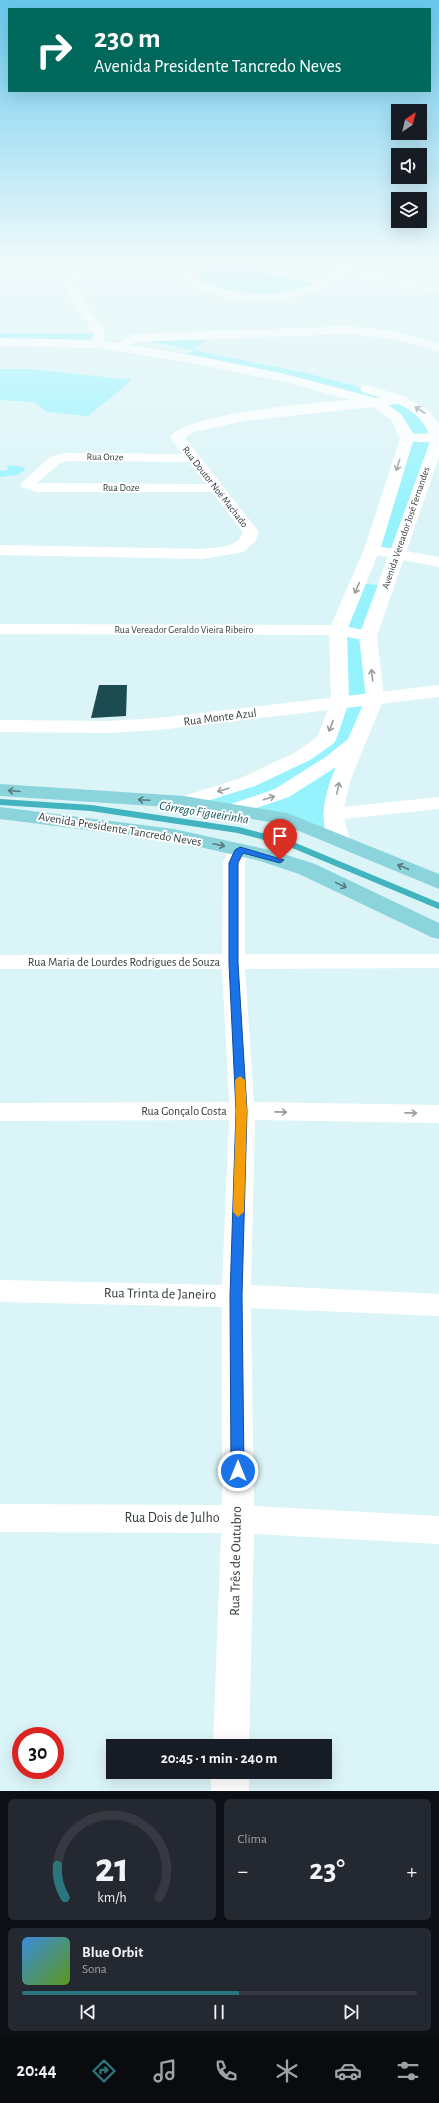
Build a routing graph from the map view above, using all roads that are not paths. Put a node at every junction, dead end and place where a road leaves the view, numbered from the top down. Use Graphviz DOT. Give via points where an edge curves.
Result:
graph roads {
  1 [pos="112,345"];
  2 [pos="122,345"];
  3 [pos="157,345"];
  4 [pos="199,345"];
  5 [pos="118,347"];
  6 [pos="188,353"];
  7 [pos="402,400"];
  8 [pos="374,402"];
  9 [pos="407,438"];
  10 [pos="438,439"];
  11 [pos="192,458"];
  12 [pos="27,484"];
  13 [pos="216,488"];
  14 [pos="0,550"];
  15 [pos="372,550"];
  16 [pos="396,554"];
  17 [pos="439,562"];
  18 [pos="0,629"];
  19 [pos="338,630"];
  20 [pos="368,636"];
  21 [pos="439,691"];
  22 [pos="375,698"];
  23 [pos="340,702"];
  24 [pos="0,726"];
  25 [pos="358,739"];
  26 [pos="0,790"];
  27 [pos="184,802"];
  28 [pos="439,803"];
  29 [pos="232,810"];
  30 [pos="0,813"];
  31 [pos="333,814"];
  32 [pos="339,840"];
  33 [pos="240,850"];
  34 [pos="439,882"];
  35 [pos="439,932"];
  36 [pos="439,961"];
  37 [pos="0,962"];
  38 [pos="233,963"];
  39 [pos="242,1111"];
  40 [pos="0,1112"];
  41 [pos="439,1114"];
  42 [pos="0,1291"];
  43 [pos="236,1296"];
  44 [pos="439,1305"];
  45 [pos="0,1518"];
  46 [pos="238,1518"];
  47 [pos="439,1530"];
  48 [pos="231,1739"];
  49 [pos="230,1779"];
  50 [pos="230,1791"];
  1 -- 5 [label="street"];
  2 -- 5 [label="street"];
  3 -- 6 [label="street"];
  4 -- 6 [label="street"];
  5 -- 6 [label="street"];
  6 -- 7 [label="street" via="306,373"];
  6 -- 8 [label="street"];
  7 -- 8 [label="street, Rua Doutor Noé Machado"];
  10 -- 7 [label="street, one-way" via="432,422 424,412"];
  8 -- 9 [label="street" via="396,417"];
  8 -- 11 [label="street, Rua Doutor Noé Machado" via="220,421 187,429 177,437"];
  9 -- 10 [label="street"];
  9 -- 15 [label="street, one-way"];
  10 -- 16 [label="street, Avenida Vereador José Fernandes"];
  11 -- 12 [label="street, Rua Onze" via="65,457 55,460"];
  11 -- 13 [label="street, Rua Doutor Noé Machado"];
  12 -- 13 [label="street, Rua Doze" via="36,488"];
  13 -- 14 [label="street, Rua Doutor Noé Machado" via="251,532 249,539 237,549 203,554"];
  15 -- 16 [label="street"];
  15 -- 19 [label="street, one-way"];
  16 -- 17 [label="street"];
  16 -- 20 [label="street, Avenida Vereador José Fernandes"];
  18 -- 19 [label="street, Rua Vereador Geraldo Vieira Ribeiro"];
  19 -- 20 [label="street, Rua Vereador Geraldo Vieira Ribeiro"];
  19 -- 23 [label="street"];
  22 -- 20 [label="street, Avenida Vereador José Fernandes, one-way"];
  21 -- 22 [label="street, Rua Monte Azul"];
  22 -- 23 [label="street, Rua Monte Azul"];
  22 -- 25 [label="street, Avenida Vereador José Fernandes"];
  23 -- 24 [label="street, Rua Monte Azul" via="158,724 108,727"];
  23 -- 27 [label="street, one-way" via="326,740 303,756 248,782"];
  29 -- 25 [label="street, Avenida Vereador José Fernandes, one-way" via="282,793 334,760"];
  31 -- 25 [label="street, one-way" via="340,781"];
  27 -- 26 [label="main road, Avenida Presidente Tancredo Neves, one-way"];
  27 -- 29 [label="main road, Avenida Presidente Tancredo Neves"];
  28 -- 31 [label="street"];
  29 -- 32 [label="main road, Avenida Presidente Tancredo Neves" via="287,819"];
  30 -- 33 [label="main road, Avenida Presidente Tancredo Neves, one-way" via="159,833"];
  31 -- 32 [label="street"];
  34 -- 32 [label="main road, Avenida Presidente Tancredo Neves, one-way"];
  33 -- 35 [label="main road, Avenida Presidente Tancredo Neves, one-way" via="307,869"];
  33 -- 38 [label="street, Rua Três de Outubro" via="234,863"];
  36 -- 38 [label="street, Rua Maria de Lourdes Rodrigues de Souza"];
  37 -- 38 [label="street, Rua Maria de Lourdes Rodrigues de Souza"];
  38 -- 39 [label="street, Rua Três de Outubro"];
  39 -- 40 [label="street, Rua Gonçalo Costa"];
  39 -- 41 [label="street, Rua Gonçalo Costa, one-way"];
  39 -- 43 [label="street, Rua Três de Outubro"];
  42 -- 43 [label="street, Rua Trinta de Janeiro"];
  43 -- 44 [label="street, Rua Trinta de Janeiro"];
  43 -- 46 [label="street, Rua Três de Outubro"];
  45 -- 46 [label="street, Rua Dois de Julho"];
  46 -- 47 [label="street, Rua Dois de Julho"];
  46 -- 48 [label="street, Rua Três de Outubro"];
  49 -- 50 [label="street"];
}
